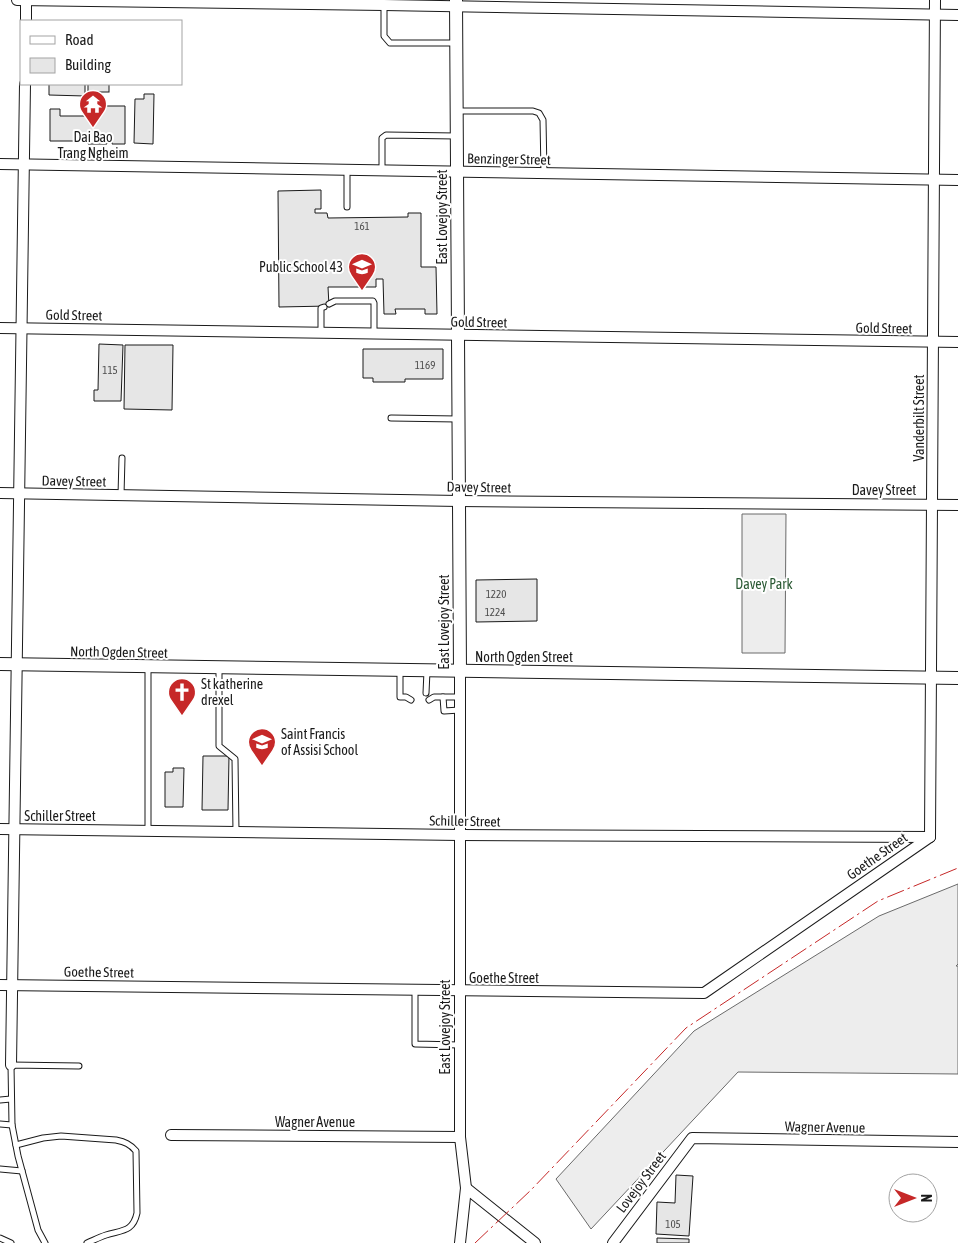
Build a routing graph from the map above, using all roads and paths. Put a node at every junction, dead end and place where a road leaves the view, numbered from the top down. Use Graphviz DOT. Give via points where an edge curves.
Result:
graph roads {
  1 [pos="17,0"];
  2 [pos="26,0"];
  3 [pos="935,0"];
  4 [pos="413,3"];
  5 [pos="456,3"];
  6 [pos="384,5"];
  7 [pos="935,15"];
  8 [pos="958,16"];
  9 [pos="26,20"];
  10 [pos="456,43"];
  11 [pos="25,85"];
  12 [pos="457,110"];
  13 [pos="457,136"];
  14 [pos="0,164"];
  15 [pos="25,164"];
  16 [pos="347,170"];
  17 [pos="382,170"];
  18 [pos="457,171"];
  19 [pos="544,173"];
  20 [pos="934,179"];
  21 [pos="958,180"];
  22 [pos="347,207"];
  23 [pos="0,328"];
  24 [pos="22,328"];
  25 [pos="320,333"];
  26 [pos="374,334"];
  27 [pos="458,336"];
  28 [pos="933,342"];
  29 [pos="958,342"];
  30 [pos="391,418"];
  31 [pos="458,419"];
  32 [pos="122,458"];
  33 [pos="0,493"];
  34 [pos="20,493"];
  35 [pos="121,495"];
  36 [pos="459,501"];
  37 [pos="931,504"];
  38 [pos="958,505"];
  39 [pos="0,664"];
  40 [pos="16,665"];
  41 [pos="148,668"];
  42 [pos="219,668"];
  43 [pos="400,670"];
  44 [pos="426,671"];
  45 [pos="460,672"];
  46 [pos="931,677"];
  47 [pos="958,678"];
  48 [pos="410,697"];
  49 [pos="444,697"];
  50 [pos="460,697"];
  51 [pos="460,710"];
  52 [pos="0,829"];
  53 [pos="14,829"];
  54 [pos="148,830"];
  55 [pos="236,832"];
  56 [pos="460,836"];
  57 [pos="930,837"];
  58 [pos="0,984"];
  59 [pos="11,984"];
  60 [pos="415,990"];
  61 [pos="460,991"];
  62 [pos="460,1045"];
  63 [pos="10,1065"];
  64 [pos="79,1066"];
  65 [pos="0,1100"];
  66 [pos="11,1100"];
  67 [pos="0,1124"];
  68 [pos="12,1124"];
  69 [pos="171,1135"];
  70 [pos="460,1137"];
  71 [pos="692,1138"];
  72 [pos="958,1142"];
  73 [pos="16,1145"];
  74 [pos="0,1169"];
  75 [pos="22,1171"];
  76 [pos="466,1188"];
  77 [pos="0,1238"];
  78 [pos="11,1243"];
  79 [pos="44,1243"];
  80 [pos="88,1243"];
  81 [pos="460,1243"];
  82 [pos="535,1243"];
  83 [pos="613,1243"];
  1 -- 2 [label="street"];
  2 -- 6 [label="street"];
  2 -- 9 [label="street"];
  3 -- 7 [label="street, Vanderbilt Street"];
  4 -- 5 [label="street"];
  4 -- 6 [label="street"];
  5 -- 7 [label="street"];
  5 -- 10 [label="street, East Lovejoy Street"];
  6 -- 10 [label="lane" via="384,36 390,43"];
  7 -- 8 [label="street"];
  7 -- 20 [label="street, Vanderbilt Street"];
  10 -- 12 [label="street, East Lovejoy Street"];
  11 -- 15 [label="street"];
  12 -- 13 [label="street, East Lovejoy Street"];
  12 -- 19 [label="lane" via="533,110 539,113 543,120"];
  13 -- 17 [label="lane" via="386,135 382,138"];
  13 -- 18 [label="street, East Lovejoy Street"];
  14 -- 15 [label="street, Benzinger Street"];
  15 -- 16 [label="street, Benzinger Street"];
  15 -- 24 [label="street"];
  16 -- 17 [label="street, Benzinger Street"];
  16 -- 22 [label="lane"];
  17 -- 18 [label="street, Benzinger Street"];
  18 -- 19 [label="street, Benzinger Street"];
  18 -- 27 [label="street, East Lovejoy Street"];
  19 -- 20 [label="street, Benzinger Street"];
  20 -- 21 [label="street, Benzinger Street"];
  20 -- 28 [label="street, Vanderbilt Street"];
  23 -- 24 [label="street, Gold Street"];
  24 -- 25 [label="street, Gold Street"];
  24 -- 34 [label="street"];
  25 -- 26 [label="street, Gold Street"];
  25 -- 26 [label="lane" via="321,308 335,301 373,301"];
  26 -- 27 [label="street, Gold Street"];
  27 -- 28 [label="street, Gold Street"];
  27 -- 31 [label="street, East Lovejoy Street"];
  28 -- 29 [label="street, Gold Street"];
  28 -- 37 [label="street, Vanderbilt Street"];
  30 -- 31 [label="lane"];
  31 -- 36 [label="street, East Lovejoy Street"];
  32 -- 35 [label="lane"];
  33 -- 34 [label="street, Davey Street"];
  34 -- 35 [label="street, Davey Street"];
  34 -- 40 [label="street"];
  35 -- 36 [label="street, Davey Street"];
  36 -- 37 [label="street, Davey Street"];
  36 -- 45 [label="street, East Lovejoy Street"];
  37 -- 38 [label="street, Davey Street"];
  37 -- 46 [label="street, Vanderbilt Street"];
  39 -- 40 [label="street, North Ogden Street"];
  40 -- 41 [label="street, North Ogden Street"];
  40 -- 53 [label="street"];
  41 -- 42 [label="street, North Ogden Street"];
  41 -- 54 [label="lane"];
  42 -- 43 [label="street, North Ogden Street"];
  42 -- 55 [label="lane" via="219,746 235,759"];
  43 -- 44 [label="street, North Ogden Street"];
  43 -- 48 [label="lane" via="400,697"];
  44 -- 45 [label="street, North Ogden Street"];
  44 -- 49 [label="lane" via="429,696"];
  45 -- 46 [label="street, North Ogden Street"];
  45 -- 50 [label="street, East Lovejoy Street"];
  46 -- 47 [label="street, North Ogden Street"];
  46 -- 57 [label="street, Vanderbilt Street"];
  49 -- 50 [label="lane"];
  49 -- 51 [label="lane" via="444,711"];
  50 -- 51 [label="street, East Lovejoy Street"];
  51 -- 56 [label="street, East Lovejoy Street"];
  52 -- 53 [label="street, Schiller Street"];
  53 -- 54 [label="street, Schiller Street"];
  53 -- 59 [label="street"];
  54 -- 55 [label="street, Schiller Street"];
  55 -- 56 [label="street, Schiller Street"];
  56 -- 57 [label="street, Schiller Street"];
  56 -- 61 [label="street, East Lovejoy Street"];
  57 -- 61 [label="street, Goethe Street" via="704,993"];
  58 -- 59 [label="street, Goethe Street"];
  59 -- 60 [label="street, Goethe Street"];
  59 -- 63 [label="street"];
  60 -- 61 [label="street, Goethe Street"];
  60 -- 62 [label="lane" via="415,1044"];
  61 -- 62 [label="street, East Lovejoy Street"];
  62 -- 70 [label="street, East Lovejoy Street"];
  63 -- 64 [label="lane"];
  63 -- 66 [label="lane"];
  65 -- 66 [label="lane"];
  66 -- 68 [label="lane"];
  67 -- 68 [label="lane"];
  68 -- 73 [label="lane"];
  69 -- 70 [label="street, Wagner Avenue"];
  70 -- 76 [label="street, East Lovejoy Street"];
  71 -- 72 [label="street, Wagner Avenue"];
  71 -- 83 [label="street, Lovejoy Street"];
  73 -- 75 [label="lane"];
  73 -- 80 [label="lane" via="61,1136 116,1140 125,1142 136,1151 135,1221 126,1230"];
  74 -- 75 [label="lane"];
  75 -- 79 [label="lane"];
  76 -- 81 [label="street, East Lovejoy Street"];
  76 -- 82 [label="street"];
  77 -- 78 [label="lane"];
}
